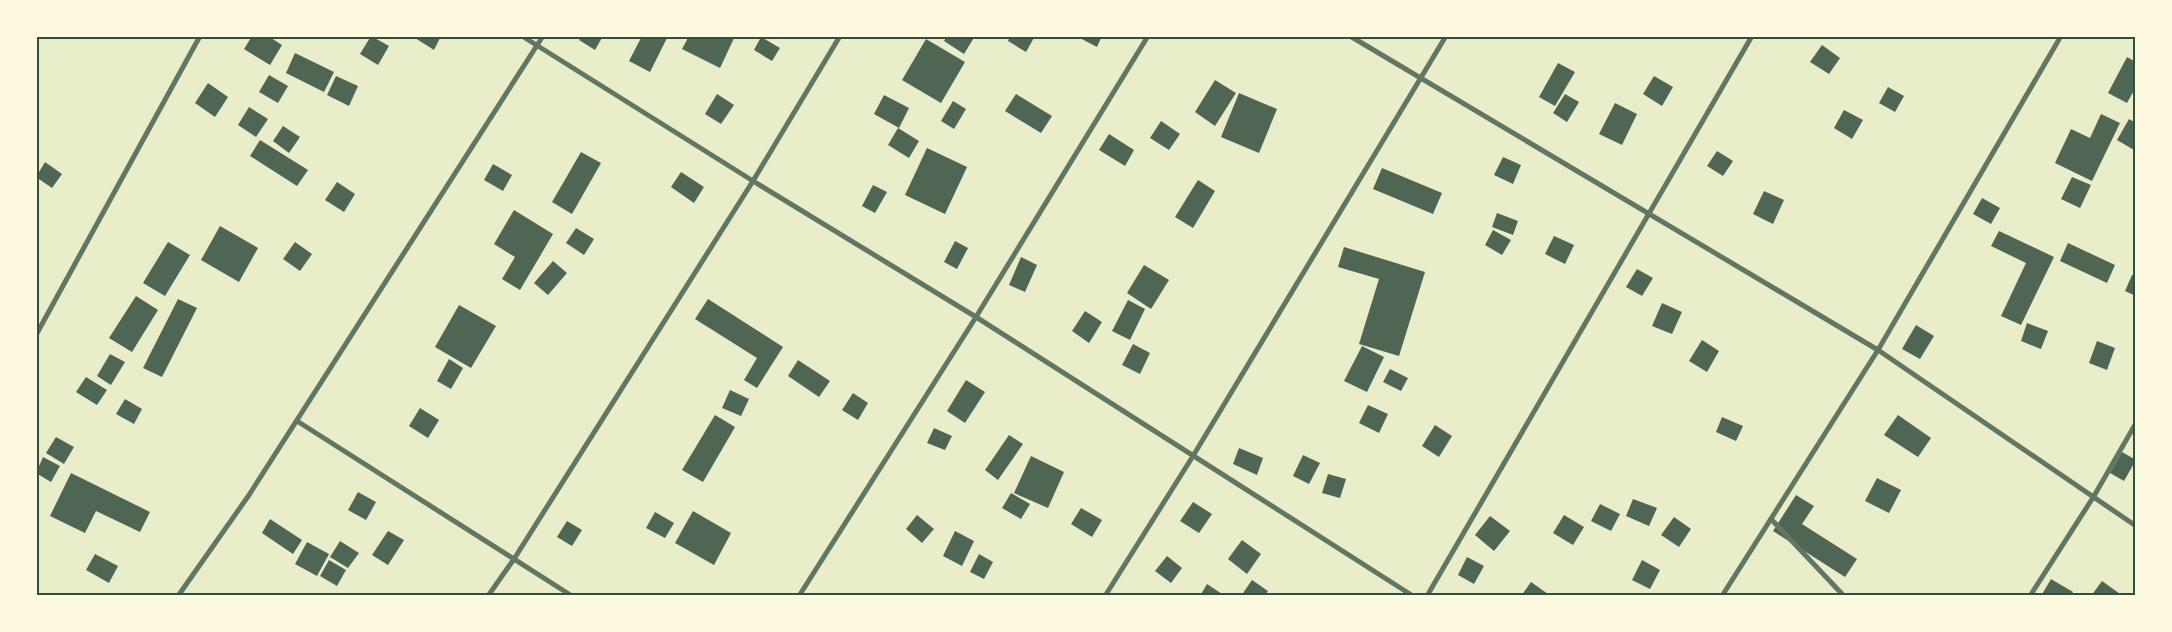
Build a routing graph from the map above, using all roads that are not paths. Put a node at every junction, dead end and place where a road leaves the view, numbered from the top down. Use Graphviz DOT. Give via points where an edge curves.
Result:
graph roads {
  1 [pos="200,36"];
  2 [pos="522,36"];
  3 [pos="543,36"];
  4 [pos="840,36"];
  5 [pos="1148,36"];
  6 [pos="1350,36"];
  7 [pos="1446,36"];
  8 [pos="1752,36"];
  9 [pos="2062,36"];
  10 [pos="537,46"];
  11 [pos="1421,79"];
  12 [pos="753,181"];
  13 [pos="1648,212"];
  14 [pos="976,317"];
  15 [pos="36,335"];
  16 [pos="1878,350"];
  17 [pos="297,420"];
  18 [pos="2136,422"];
  19 [pos="1193,456"];
  20 [pos="2094,496"];
  21 [pos="1771,519"];
  22 [pos="2136,526"];
  23 [pos="514,559"];
  24 [pos="178,596"];
  25 [pos="488,596"];
  26 [pos="572,596"];
  27 [pos="799,596"];
  28 [pos="1105,596"];
  29 [pos="1412,596"];
  30 [pos="1427,596"];
  31 [pos="1722,596"];
  32 [pos="1844,596"];
  33 [pos="2030,596"];
  1 -- 15 [label="street"];
  2 -- 10 [label="street"];
  3 -- 10 [label="street"];
  4 -- 12 [label="street"];
  5 -- 14 [label="street"];
  6 -- 11 [label="street"];
  7 -- 11 [label="street"];
  8 -- 13 [label="street"];
  9 -- 16 [label="street"];
  10 -- 12 [label="street"];
  10 -- 17 [label="street"];
  11 -- 13 [label="street"];
  11 -- 19 [label="street"];
  12 -- 14 [label="street"];
  12 -- 23 [label="street"];
  13 -- 16 [label="street"];
  13 -- 30 [label="street"];
  14 -- 19 [label="street"];
  14 -- 27 [label="street"];
  16 -- 20 [label="street"];
  16 -- 21 [label="street"];
  17 -- 23 [label="street"];
  17 -- 24 [label="street"];
  18 -- 20 [label="street"];
  19 -- 28 [label="street"];
  19 -- 29 [label="street"];
  20 -- 22 [label="street"];
  20 -- 33 [label="street"];
  21 -- 31 [label="street"];
  21 -- 32 [label="street"];
  23 -- 25 [label="street"];
  23 -- 26 [label="street"];
}
